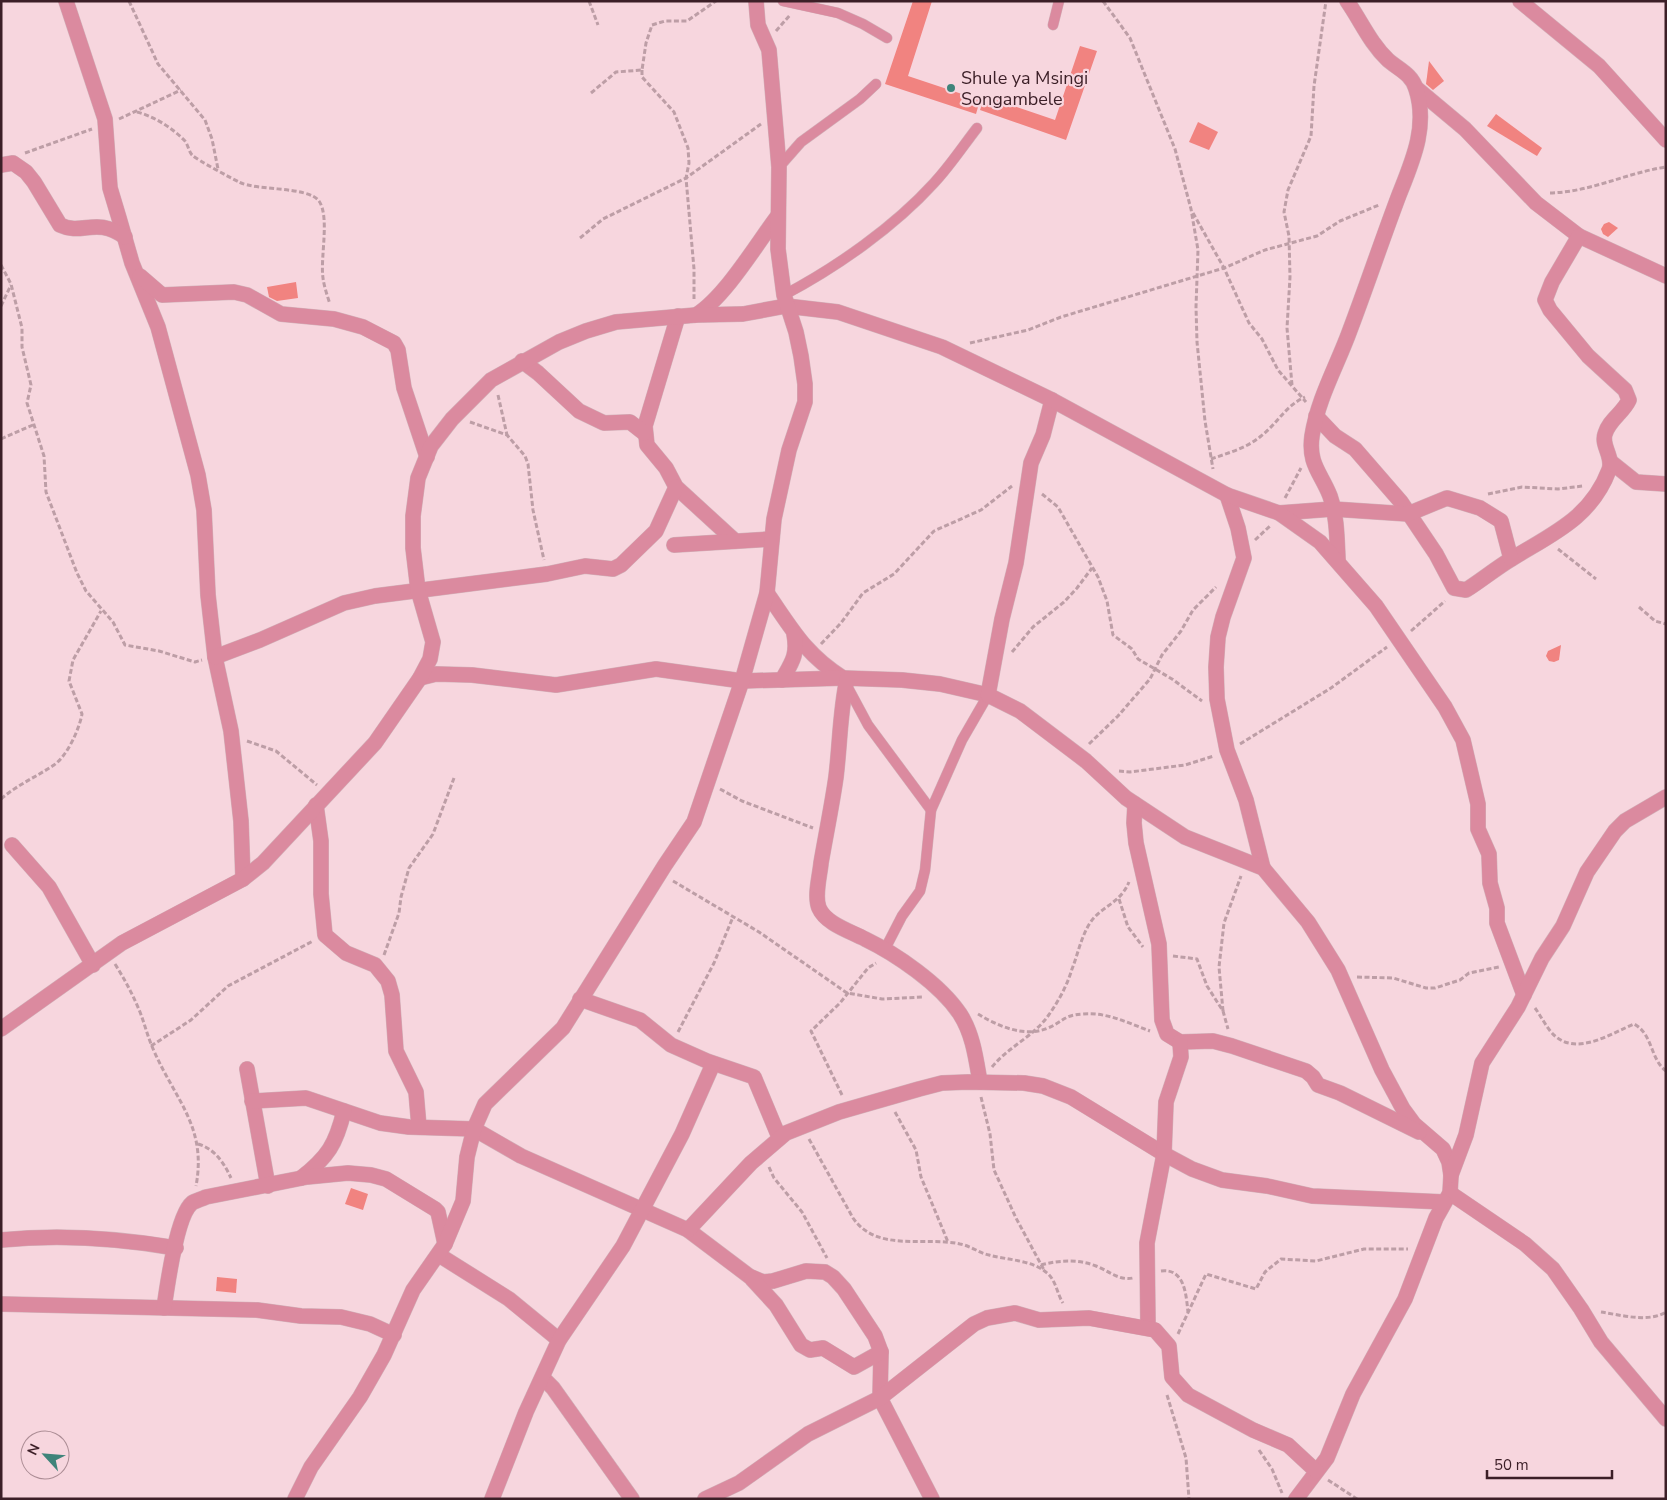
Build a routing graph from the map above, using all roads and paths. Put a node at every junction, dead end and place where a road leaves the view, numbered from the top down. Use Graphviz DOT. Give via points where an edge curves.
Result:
graph roads {
  1 [pos="66,1"];
  2 [pos="129,1"];
  3 [pos="589,1"];
  4 [pos="716,1"];
  5 [pos="756,1"];
  6 [pos="783,1"];
  7 [pos="1059,1"];
  8 [pos="1103,1"];
  9 [pos="1326,1"];
  10 [pos="1347,1"];
  11 [pos="1520,1"];
  12 [pos="799,5"];
  13 [pos="598,24"];
  14 [pos="1053,25"];
  15 [pos="886,38"];
  16 [pos="766,43"];
  17 [pos="642,70"];
  18 [pos="876,84"];
  19 [pos="1416,88"];
  20 [pos="180,90"];
  21 [pos="591,94"];
  22 [pos="1442,110"];
  23 [pos="137,112"];
  24 [pos="773,115"];
  25 [pos="105,125"];
  26 [pos="1421,126"];
  27 [pos="977,128"];
  28 [pos="1666,140"];
  29 [pos="4,164"];
  30 [pos="778,167"];
  31 [pos="1666,167"];
  32 [pos="218,169"];
  33 [pos="686,178"];
  34 [pos="1400,194"];
  35 [pos="1528,194"];
  36 [pos="1191,211"];
  37 [pos="777,217"];
  38 [pos="1579,236"];
  39 [pos="125,237"];
  40 [pos="580,238"];
  41 [pos="1289,242"];
  42 [pos="1,265"];
  43 [pos="1224,268"];
  44 [pos="136,273"];
  45 [pos="1197,276"];
  46 [pos="1666,276"];
  47 [pos="11,284"];
  48 [pos="785,300"];
  49 [pos="1,306"];
  50 [pos="695,315"];
  51 [pos="678,316"];
  52 [pos="334,319"];
  53 [pos="942,347"];
  54 [pos="522,361"];
  55 [pos="495,377"];
  56 [pos="1292,385"];
  57 [pos="1303,398"];
  58 [pos="1052,400"];
  59 [pos="1316,416"];
  60 [pos="452,419"];
  61 [pos="33,425"];
  62 [pos="644,433"];
  63 [pos="507,435"];
  64 [pos="1,440"];
  65 [pos="1311,446"];
  66 [pos="427,457"];
  67 [pos="1211,459"];
  68 [pos="1611,462"];
  69 [pos="1030,473"];
  70 [pos="1666,484"];
  71 [pos="676,487"];
  72 [pos="1599,488"];
  73 [pos="1222,492"];
  74 [pos="1485,495"];
  75 [pos="1332,509"];
  76 [pos="1278,512"];
  77 [pos="1408,514"];
  78 [pos="772,539"];
  79 [pos="1545,540"];
  80 [pos="735,541"];
  81 [pos="674,546"];
  82 [pos="1243,552"];
  83 [pos="1511,558"];
  84 [pos="1338,560"];
  85 [pos="1092,568"];
  86 [pos="547,574"];
  87 [pos="1596,579"];
  88 [pos="1221,583"];
  89 [pos="418,590"];
  90 [pos="1466,590"];
  91 [pos="767,593"];
  92 [pos="1639,607"];
  93 [pos="101,611"];
  94 [pos="1666,624"];
  95 [pos="794,634"];
  96 [pos="1398,639"];
  97 [pos="810,652"];
  98 [pos="1010,655"];
  99 [pos="214,657"];
  100 [pos="1155,668"];
  101 [pos="420,678"];
  102 [pos="782,680"];
  103 [pos="845,680"];
  104 [pos="742,681"];
  105 [pos="988,695"];
  106 [pos="1219,713"];
  107 [pos="232,738"];
  108 [pos="1227,750"];
  109 [pos="1080,757"];
  110 [pos="1097,771"];
  111 [pos="454,778"];
  112 [pos="710,780"];
  113 [pos="328,793"];
  114 [pos="1666,797"];
  115 [pos="1,799"];
  116 [pos="1135,804"];
  117 [pos="316,805"];
  118 [pos="931,810"];
  119 [pos="826,833"];
  120 [pos="12,845"];
  121 [pos="1246,861"];
  122 [pos="1263,868"];
  123 [pos="660,872"];
  124 [pos="1130,876"];
  125 [pos="243,879"];
  126 [pos="1118,899"];
  127 [pos="733,918"];
  128 [pos="325,935"];
  129 [pos="887,950"];
  130 [pos="109,953"];
  131 [pos="1159,954"];
  132 [pos="1512,964"];
  133 [pos="92,965"];
  134 [pos="380,970"];
  135 [pos="1340,972"];
  136 [pos="1526,992"];
  137 [pos="847,993"];
  138 [pos="943,996"];
  139 [pos="580,999"];
  140 [pos="1223,1011"];
  141 [pos="974,1012"];
  142 [pos="1,1029"];
  143 [pos="1034,1032"];
  144 [pos="1176,1040"];
  145 [pos="671,1045"];
  146 [pos="151,1046"];
  147 [pos="1232,1046"];
  148 [pos="713,1064"];
  149 [pos="247,1069"];
  150 [pos="1666,1071"];
  151 [pos="979,1082"];
  152 [pos="887,1098"];
  153 [pos="252,1101"];
  154 [pos="849,1109"];
  155 [pos="344,1111"];
  156 [pos="806,1124"];
  157 [pos="419,1127"];
  158 [pos="474,1129"];
  159 [pos="1424,1134"];
  160 [pos="779,1137"];
  161 [pos="198,1144"];
  162 [pos="763,1152"];
  163 [pos="1164,1154"];
  164 [pos="1452,1174"];
  165 [pos="300,1178"];
  166 [pos="268,1186"];
  167 [pos="237,1192"];
  168 [pos="1447,1197"];
  169 [pos="192,1203"];
  170 [pos="640,1210"];
  171 [pos="688,1230"];
  172 [pos="1,1240"];
  173 [pos="948,1243"];
  174 [pos="176,1248"];
  175 [pos="442,1249"];
  176 [pos="1424,1250"];
  177 [pos="1042,1265"];
  178 [pos="1036,1267"];
  179 [pos="1045,1271"];
  180 [pos="1148,1274"];
  181 [pos="749,1276"];
  182 [pos="834,1277"];
  183 [pos="1,1304"];
  184 [pos="164,1308"];
  185 [pos="1581,1309"];
  186 [pos="1666,1312"];
  187 [pos="1188,1313"];
  188 [pos="1074,1318"];
  189 [pos="1148,1327"];
  190 [pos="394,1335"];
  191 [pos="559,1340"];
  192 [pos="881,1352"];
  193 [pos="1169,1352"];
  194 [pos="1169,1368"];
  195 [pos="543,1378"];
  196 [pos="880,1398"];
  197 [pos="1666,1419"];
  198 [pos="1253,1430"];
  199 [pos="1316,1471"];
  200 [pos="295,1499"];
  201 [pos="492,1499"];
  202 [pos="632,1499"];
  203 [pos="705,1499"];
  204 [pos="932,1499"];
  205 [pos="1189,1499"];
  206 [pos="1284,1499"];
  207 [pos="1296,1499"];
  208 [pos="1357,1499"];
  1 -- 25 [label="street"];
  2 -- 20 [label="path" via="158,64"];
  3 -- 13 [label="path"];
  4 -- 17 [label="path" via="687,21 652,25"];
  5 -- 16 [label="street" via="758,25"];
  6 -- 12 [label="lane"];
  7 -- 14 [label="lane"];
  8 -- 36 [label="path" via="1130,38 1175,149"];
  9 -- 41 [label="path" via="1314,86 1311,136 1285,202"];
  10 -- 19 [label="street" via="1368,38 1388,60 1410,76"];
  11 -- 28 [label="street" via="1599,66"];
  12 -- 15 [label="lane" via="838,13"];
  12 -- 16 [label="path"];
  16 -- 24 [label="street"];
  17 -- 21 [label="path" via="616,72"];
  17 -- 33 [label="path" via="642,77 674,112 683,131 688,156"];
  18 -- 30 [label="lane" via="860,100 801,142"];
  19 -- 22 [label="street"];
  19 -- 26 [label="street"];
  20 -- 23 [label="path"];
  20 -- 32 [label="path" via="205,120"];
  22 -- 26 [label="street"];
  22 -- 35 [label="street"];
  23 -- 25 [label="path"];
  23 -- 32 [label="path" via="167,126 183,139 194,157"];
  24 -- 30 [label="street"];
  24 -- 33 [label="path"];
  25 -- 29 [label="path" via="68,136"];
  25 -- 39 [label="street" via="110,188"];
  26 -- 34 [label="street" via="1416,151"];
  27 -- 48 [label="lane" via="936,181 892,222"];
  29 -- 39 [label="street" via="12,163 26,172 60,225 74,229 104,226"];
  30 -- 37 [label="street"];
  31 -- 35 [label="path" via="1570,193"];
  32 -- 52 [label="path" via="247,186 292,191 319,201 323,215 322,277"];
  33 -- 40 [label="path" via="603,219"];
  33 -- 50 [label="path"];
  34 -- 41 [label="path" via="1316,236"];
  34 -- 59 [label="street"];
  35 -- 38 [label="street"];
  36 -- 43 [label="path"];
  36 -- 45 [label="path" via="1198,250"];
  37 -- 48 [label="street"];
  37 -- 50 [label="street" via="724,288"];
  38 -- 46 [label="street"];
  38 -- 68 [label="street" via="1545,300 1566,330 1628,394 1626,406 1605,433"];
  39 -- 44 [label="street"];
  41 -- 43 [label="path"];
  41 -- 56 [label="path" via="1287,328"];
  42 -- 47 [label="path"];
  43 -- 45 [label="path"];
  43 -- 56 [label="path" via="1249,323 1262,339 1278,370"];
  44 -- 52 [label="street" via="162,294 234,292 247,295 290,317"];
  44 -- 99 [label="street" via="158,327 198,475 204,510"];
  45 -- 53 [label="path" via="1006,336"];
  45 -- 67 [label="path" via="1197,342"];
  47 -- 49 [label="path"];
  47 -- 61 [label="path" via="31,385 27,403"];
  48 -- 50 [label="street" via="743,314"];
  48 -- 53 [label="street" via="838,312"];
  48 -- 78 [label="street" via="796,332 805,402 789,450"];
  50 -- 51 [label="street"];
  51 -- 54 [label="street" via="616,322 586,331"];
  51 -- 62 [label="street"];
  52 -- 66 [label="street" via="394,343 404,388"];
  53 -- 58 [label="street"];
  54 -- 55 [label="street"];
  54 -- 62 [label="street" via="579,411 604,423 630,422"];
  55 -- 60 [label="street"];
  55 -- 63 [label="path"];
  56 -- 57 [label="path"];
  57 -- 59 [label="path"];
  57 -- 67 [label="path" via="1287,407 1260,438"];
  58 -- 69 [label="street"];
  58 -- 73 [label="street"];
  59 -- 65 [label="street"];
  59 -- 77 [label="street" via="1335,436 1356,449"];
  60 -- 63 [label="path"];
  60 -- 66 [label="street" via="431,446"];
  61 -- 64 [label="path"];
  61 -- 93 [label="path" via="44,456 46,492 76,573"];
  62 -- 71 [label="street" via="647,445 666,468"];
  63 -- 86 [label="path" via="526,456 533,510"];
  65 -- 75 [label="street" via="1312,462 1330,496"];
  65 -- 76 [label="path"];
  66 -- 89 [label="street" via="418,478 414,516 413,548"];
  67 -- 73 [label="path"];
  68 -- 70 [label="street" via="1636,482"];
  68 -- 72 [label="street"];
  69 -- 85 [label="path" via="1058,507"];
  69 -- 97 [label="path" via="980,510 934,531 894,574 863,594 834,631"];
  69 -- 105 [label="street" via="1016,563"];
  71 -- 80 [label="street"];
  71 -- 86 [label="street" via="656,531 621,565 613,569 585,566"];
  72 -- 74 [label="path" via="1522,487"];
  72 -- 79 [label="street" via="1576,518"];
  73 -- 76 [label="street"];
  73 -- 82 [label="street"];
  75 -- 76 [label="street"];
  75 -- 77 [label="street"];
  75 -- 84 [label="street"];
  76 -- 82 [label="path" via="1268,529"];
  76 -- 84 [label="street" via="1320,542"];
  77 -- 83 [label="street" via="1447,498 1480,508 1501,521"];
  77 -- 90 [label="street" via="1436,554 1450,583 1454,588"];
  78 -- 80 [label="street"];
  78 -- 91 [label="street"];
  79 -- 83 [label="street"];
  79 -- 87 [label="path"];
  80 -- 81 [label="street"];
  82 -- 106 [label="street" via="1244,558 1218,637 1216,676"];
  83 -- 90 [label="street"];
  84 -- 96 [label="street"];
  85 -- 98 [label="path" via="1064,602 1033,627"];
  85 -- 100 [label="path" via="1107,601 1113,635 1132,649 1138,659"];
  86 -- 89 [label="street"];
  88 -- 100 [label="path" via="1193,610"];
  89 -- 99 [label="street" via="344,603"];
  89 -- 101 [label="street" via="433,642 430,659"];
  90 -- 96 [label="path" via="1452,596"];
  91 -- 95 [label="street"];
  91 -- 104 [label="street"];
  92 -- 94 [label="path" via="1655,622"];
  93 -- 99 [label="path" via="113,622 125,645 195,662"];
  93 -- 115 [label="path" via="73,660 70,681 82,714 72,739 54,765"];
  95 -- 97 [label="street"];
  95 -- 102 [label="street" via="797,649"];
  96 -- 108 [label="path" via="1331,688"];
  96 -- 132 [label="street" via="1445,707 1463,740 1478,804 1478,829 1489,854 1497,923"];
  97 -- 103 [label="street"];
  99 -- 107 [label="street"];
  100 -- 106 [label="path"];
  100 -- 109 [label="path" via="1150,680"];
  101 -- 104 [label="street" via="436,674 480,675 556,685 656,669"];
  101 -- 113 [label="street" via="375,743"];
  102 -- 103 [label="street"];
  102 -- 104 [label="street"];
  103 -- 105 [label="street" via="915,681"];
  103 -- 118 [label="lane" via="868,726"];
  103 -- 119 [label="street" via="836,775"];
  104 -- 112 [label="street"];
  105 -- 109 [label="street" via="1020,711"];
  105 -- 118 [label="lane" via="962,740"];
  106 -- 108 [label="street"];
  107 -- 113 [label="path" via="276,751"];
  107 -- 125 [label="street" via="241,821"];
  108 -- 110 [label="path" via="1185,766 1130,772"];
  108 -- 122 [label="street" via="1246,800"];
  109 -- 110 [label="street"];
  110 -- 116 [label="street"];
  111 -- 134 [label="path" via="433,834 409,868 399,913"];
  112 -- 119 [label="path" via="723,792 742,801"];
  112 -- 123 [label="street" via="694,822"];
  113 -- 117 [label="street"];
  114 -- 136 [label="street" via="1625,821 1610,837 1587,872 1563,926 1542,958"];
  116 -- 121 [label="street" via="1185,837"];
  116 -- 131 [label="street" via="1136,843 1156,925"];
  117 -- 125 [label="street" via="263,863"];
  117 -- 128 [label="street" via="321,840"];
  118 -- 129 [label="lane" via="923,882 916,899 902,916"];
  119 -- 129 [label="street" via="818,907 837,925"];
  120 -- 133 [label="street" via="49,887"];
  121 -- 122 [label="street"];
  121 -- 140 [label="path" via="1224,924 1219,967"];
  122 -- 135 [label="street" via="1308,922"];
  123 -- 127 [label="path"];
  123 -- 139 [label="street"];
  124 -- 126 [label="path" via="1126,890"];
  125 -- 130 [label="street"];
  126 -- 131 [label="path" via="1128,927 1141,945"];
  126 -- 143 [label="path" via="1091,922 1055,1007"];
  127 -- 137 [label="path" via="759,932"];
  127 -- 145 [label="path" via="714,963"];
  128 -- 134 [label="street" via="346,953"];
  128 -- 146 [label="path" via="228,986 191,1020"];
  129 -- 137 [label="path"];
  129 -- 138 [label="street"];
  130 -- 133 [label="street"];
  130 -- 146 [label="path" via="129,987"];
  131 -- 140 [label="path" via="1197,959"];
  131 -- 144 [label="street" via="1162,1020 1164,1029"];
  132 -- 135 [label="path" via="1478,970 1435,988 1402,979 1362,978"];
  132 -- 136 [label="street"];
  133 -- 142 [label="street"];
  134 -- 157 [label="street" via="392,995 396,1051 416,1092"];
  135 -- 159 [label="street" via="1382,1070 1403,1109"];
  136 -- 150 [label="path" via="1553,1035 1560,1040 1587,1043 1634,1024 1647,1036 1655,1059"];
  136 -- 164 [label="street" via="1482,1063 1466,1136"];
  137 -- 138 [label="path" via="882,999"];
  137 -- 154 [label="path" via="811,1032"];
  138 -- 151 [label="street" via="959,1013 968,1030"];
  139 -- 145 [label="street" via="640,1020"];
  139 -- 158 [label="street" via="564,1028 485,1104"];
  140 -- 147 [label="path"];
  141 -- 143 [label="path" via="1009,1029"];
  143 -- 144 [label="path" via="1047,1029 1069,1015 1098,1014"];
  143 -- 151 [label="path" via="1008,1050"];
  144 -- 147 [label="street" via="1213,1041"];
  144 -- 163 [label="street" via="1180,1063 1166,1102"];
  145 -- 148 [label="street"];
  146 -- 161 [label="path" via="174,1087"];
  147 -- 159 [label="street" via="1306,1072 1318,1085"];
  148 -- 160 [label="street" via="754,1077"];
  148 -- 170 [label="street" via="682,1134"];
  149 -- 153 [label="street"];
  151 -- 152 [label="street" via="942,1083"];
  151 -- 163 [label="street" via="1043,1086 1071,1097"];
  151 -- 177 [label="path" via="994,1170"];
  152 -- 154 [label="street"];
  152 -- 173 [label="path" via="916,1150 921,1178"];
  153 -- 155 [label="street" via="306,1098"];
  153 -- 166 [label="street"];
  154 -- 156 [label="street"];
  155 -- 157 [label="street" via="380,1123"];
  155 -- 165 [label="street" via="334,1144 320,1163"];
  156 -- 160 [label="street"];
  156 -- 173 [label="path" via="814,1150 857,1224 881,1239"];
  157 -- 158 [label="street"];
  158 -- 170 [label="street" via="521,1156"];
  158 -- 175 [label="street" via="463,1201"];
  159 -- 164 [label="street" via="1443,1149"];
  160 -- 162 [label="street"];
  161 -- 167 [label="path" via="215,1153 226,1166"];
  161 -- 169 [label="path" via="200,1164"];
  162 -- 171 [label="street"];
  162 -- 182 [label="path" via="774,1178 802,1212 815,1234"];
  163 -- 168 [label="street" via="1222,1180 1312,1196"];
  163 -- 180 [label="street" via="1147,1243"];
  164 -- 168 [label="street"];
  165 -- 166 [label="street"];
  165 -- 175 [label="street" via="348,1173 386,1179 436,1209"];
  166 -- 167 [label="street"];
  167 -- 169 [label="street" via="206,1197"];
  168 -- 176 [label="street"];
  168 -- 185 [label="street" via="1525,1244 1553,1269"];
  169 -- 174 [label="street" via="184,1214"];
  170 -- 171 [label="street"];
  170 -- 191 [label="street" via="601,1282"];
  171 -- 181 [label="street"];
  172 -- 174 [label="street" via="38,1237 124,1240"];
  173 -- 178 [label="path"];
  174 -- 184 [label="street"];
  175 -- 190 [label="street" via="413,1290"];
  175 -- 191 [label="street"];
  176 -- 187 [label="path" via="1374,1248 1316,1261 1285,1258 1265,1272 1256,1289 1206,1274"];
  176 -- 199 [label="street" via="1404,1299 1353,1394 1327,1458"];
  177 -- 178 [label="path"];
  177 -- 179 [label="path"];
  177 -- 180 [label="path" via="1079,1261 1126,1278"];
  178 -- 179 [label="path"];
  179 -- 188 [label="path"];
  180 -- 187 [label="path" via="1171,1271 1179,1277 1186,1293"];
  180 -- 189 [label="street"];
  181 -- 182 [label="street" via="763,1282 814,1270"];
  181 -- 192 [label="street" via="776,1306 801,1345 808,1349 823,1348 854,1367"];
  182 -- 192 [label="street" via="865,1320"];
  183 -- 184 [label="street"];
  184 -- 190 [label="street" via="258,1310 341,1317 370,1324"];
  185 -- 186 [label="path" via="1642,1318"];
  185 -- 197 [label="street" via="1601,1342"];
  187 -- 193 [label="path"];
  188 -- 189 [label="street"];
  188 -- 196 [label="street" via="1046,1321 1015,1313 987,1318 952,1340"];
  189 -- 193 [label="street" via="1162,1334"];
  190 -- 200 [label="street" via="360,1397 311,1467"];
  191 -- 195 [label="street"];
  192 -- 196 [label="street"];
  193 -- 194 [label="street"];
  194 -- 198 [label="street" via="1172,1377 1188,1395"];
  194 -- 205 [label="path" via="1168,1400 1186,1458"];
  195 -- 201 [label="street" via="513,1441"];
  195 -- 202 [label="street"];
  196 -- 203 [label="street" via="808,1434 739,1483"];
  196 -- 204 [label="street"];
  198 -- 199 [label="street" via="1288,1445"];
  198 -- 206 [label="path" via="1256,1444 1272,1469"];
  199 -- 207 [label="street"];
  199 -- 208 [label="path"];
}
